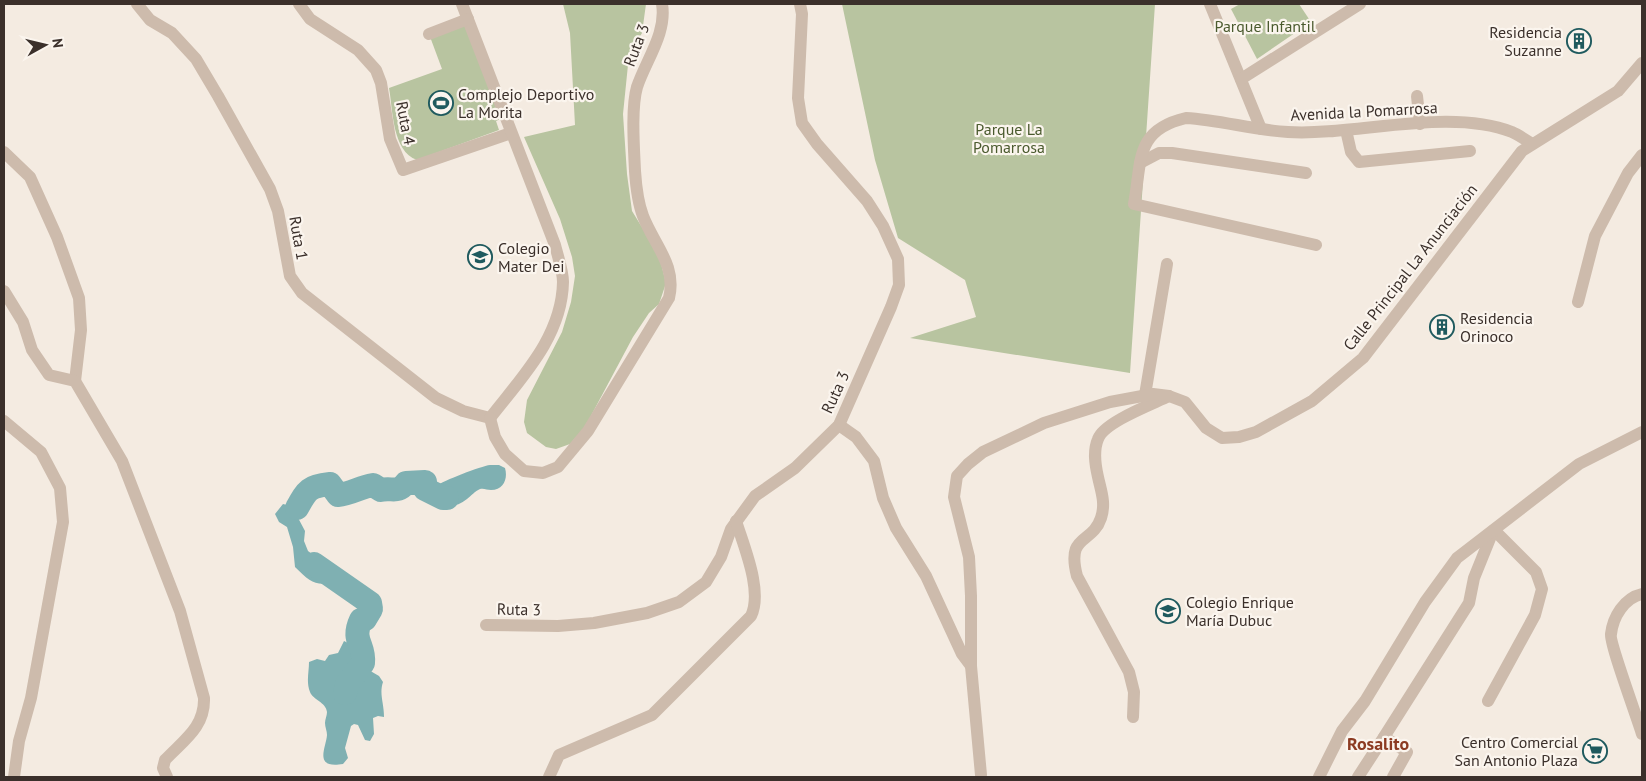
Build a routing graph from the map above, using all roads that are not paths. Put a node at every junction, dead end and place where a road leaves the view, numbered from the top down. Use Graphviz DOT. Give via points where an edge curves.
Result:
graph roads {
  1 [pos="137,4"];
  2 [pos="299,4"];
  3 [pos="462,4"];
  4 [pos="662,4"];
  5 [pos="800,4"];
  6 [pos="1210,4"];
  7 [pos="1360,4"];
  8 [pos="468,19"];
  9 [pos="429,34"];
  10 [pos="1642,64"];
  11 [pos="1241,79"];
  12 [pos="1417,96"];
  13 [pos="1420,124"];
  14 [pos="1261,129"];
  15 [pos="1346,130"];
  16 [pos="511,133"];
  17 [pos="1532,144"];
  18 [pos="1470,151"];
  19 [pos="4,152"];
  20 [pos="1642,155"];
  21 [pos="1140,163"];
  22 [pos="1306,173"];
  23 [pos="1316,245"];
  24 [pos="1167,264"];
  25 [pos="4,290"];
  26 [pos="1578,302"];
  27 [pos="75,381"];
  28 [pos="1145,395"];
  29 [pos="1169,396"];
  30 [pos="490,418"];
  31 [pos="4,421"];
  32 [pos="839,425"];
  33 [pos="1642,432"];
  34 [pos="736,521"];
  35 [pos="1494,530"];
  36 [pos="1642,594"];
  37 [pos="486,625"];
  38 [pos="970,666"];
  39 [pos="1488,701"];
  40 [pos="1133,717"];
  41 [pos="1642,734"];
  42 [pos="1384,737"];
  43 [pos="14,777"];
  44 [pos="168,777"];
  45 [pos="549,777"];
  46 [pos="981,777"];
  47 [pos="1319,777"];
  48 [pos="1358,777"];
  49 [pos="1393,777"];
  1 -- 30 [label="street, Ruta 1" via="150,20 172,32 196,59 227,112 270,189 278,211 290,276 302,293 436,398 463,411"];
  2 -- 16 [label="street, Ruta 4" via="310,19 358,50 376,70 390,139 403,170"];
  3 -- 8 [label="street"];
  4 -- 30 [label="street, Ruta 3" via="660,32 637,89 634,132 640,208 664,252 671,286 668,298 588,431 558,467 543,473 524,471 506,454 495,437"];
  5 -- 32 [label="street, Ruta 3" via="798,98 802,123 867,201 898,259 899,285 892,307"];
  6 -- 11 [label="street"];
  7 -- 11 [label="street"];
  8 -- 9 [label="street"];
  8 -- 16 [label="street"];
  10 -- 17 [label="street, Calle Principal La Anunciación" via="1618,91"];
  11 -- 14 [label="street"];
  12 -- 13 [label="street"];
  13 -- 15 [label="street, Avenida la Pomarrosa"];
  13 -- 17 [label="street, Avenida la Pomarrosa" via="1465,122 1513,132"];
  14 -- 15 [label="street, Avenida la Pomarrosa"];
  14 -- 21 [label="street, Avenida la Pomarrosa" via="1186,118 1170,122 1155,131 1144,145"];
  15 -- 18 [label="street" via="1351,152 1359,162"];
  16 -- 30 [label="street" via="555,245 563,281 559,315 544,347"];
  17 -- 29 [label="street, Calle Principal La Anunciación" via="1522,151 1362,358 1312,401 1256,432 1222,438 1206,428 1185,402"];
  19 -- 27 [label="street" via="30,177 57,237 79,298 81,330"];
  20 -- 26 [label="street" via="1628,173 1595,236"];
  21 -- 22 [label="street" via="1159,153 1172,153"];
  21 -- 23 [label="street" via="1134,204"];
  24 -- 28 [label="street"];
  25 -- 27 [label="street" via="23,322 32,350 49,376"];
  27 -- 44 [label="street" via="122,461 180,611 204,698 205,711 199,725 165,760 163,768"];
  28 -- 29 [label="street, Calle Principal La Anunciación"];
  28 -- 38 [label="street, Calle Principal La Anunciación" via="1110,402 1044,423 983,452 957,476 954,497 969,557 972,596"];
  29 -- 40 [label="street" via="1110,426 1098,437 1095,463 1105,505 1099,525 1076,547 1074,563 1129,672 1134,692"];
  31 -- 43 [label="street" via="42,452 60,488 63,522"];
  32 -- 34 [label="street, Ruta 3" via="795,468 755,496"];
  32 -- 38 [label="street" via="856,437 874,461 883,498 896,528 926,576"];
  33 -- 35 [label="street" via="1579,464"];
  34 -- 37 [label="street, Ruta 3" via="706,582 679,602 647,613 594,623"];
  34 -- 45 [label="street" via="755,586 756,606 751,616 652,715 559,755"];
  35 -- 39 [label="street" via="1536,572 1542,589 1535,615"];
  35 -- 42 [label="street" via="1474,578 1469,603"];
  35 -- 47 [label="street" via="1457,558 1425,602 1365,700 1342,731"];
  36 -- 41 [label="street" via="1634,596 1619,610 1610,636"];
  38 -- 46 [label="street"];
  42 -- 48 [label="street"];
  42 -- 49 [label="street" via="1407,752"];
}
